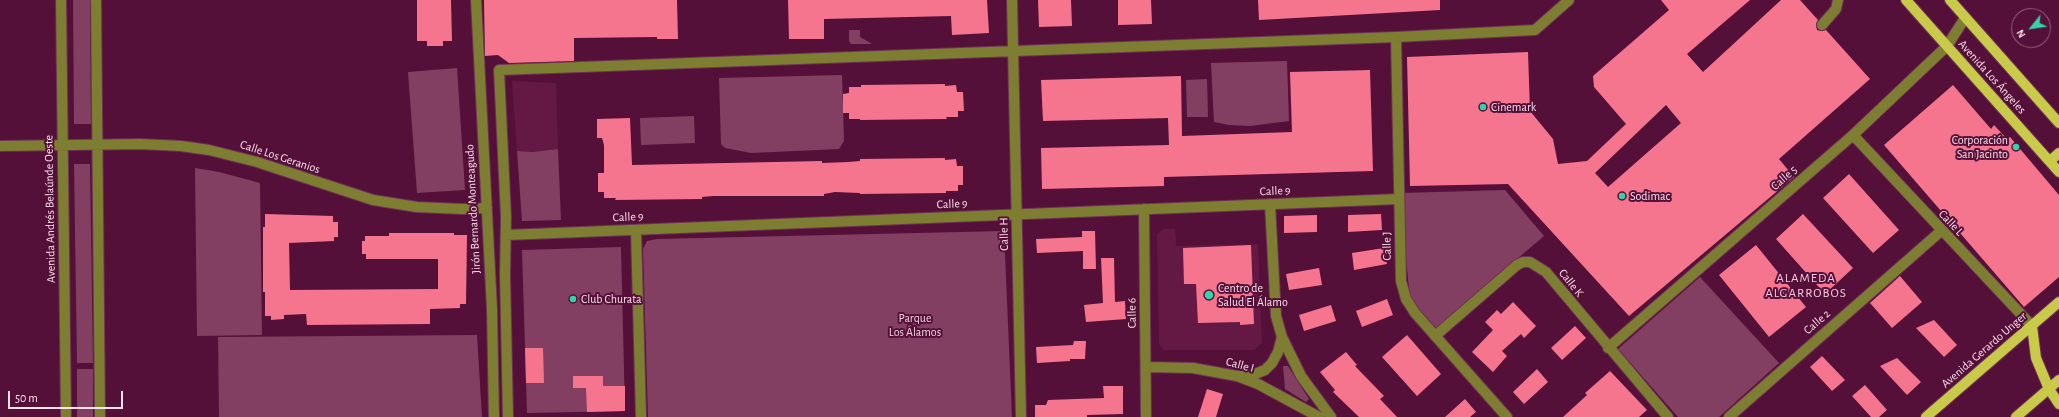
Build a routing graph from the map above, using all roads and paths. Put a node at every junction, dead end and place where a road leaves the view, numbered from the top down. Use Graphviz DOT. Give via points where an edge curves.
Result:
graph roads {
  1 [pos="61,0"];
  2 [pos="96,0"];
  3 [pos="476,0"];
  4 [pos="1012,0"];
  5 [pos="1569,0"];
  6 [pos="1838,0"];
  7 [pos="1906,0"];
  8 [pos="1950,0"];
  9 [pos="1965,18"];
  10 [pos="1822,25"];
  11 [pos="1396,37"];
  12 [pos="1947,46"];
  13 [pos="1014,51"];
  14 [pos="2059,123"];
  15 [pos="1853,136"];
  16 [pos="62,145"];
  17 [pos="98,145"];
  18 [pos="0,146"];
  19 [pos="2059,153"];
  20 [pos="2050,161"];
  21 [pos="2059,172"];
  22 [pos="1399,199"];
  23 [pos="1270,204"];
  24 [pos="487,208"];
  25 [pos="1144,209"];
  26 [pos="1017,214"];
  27 [pos="636,230"];
  28 [pos="1941,231"];
  29 [pos="506,235"];
  30 [pos="2059,302"];
  31 [pos="2032,326"];
  32 [pos="1435,336"];
  33 [pos="1282,337"];
  34 [pos="1608,348"];
  35 [pos="1146,367"];
  36 [pos="1238,376"];
  37 [pos="2059,380"];
  38 [pos="2049,389"];
  39 [pos="2057,401"];
  40 [pos="66,417"];
  41 [pos="100,417"];
  42 [pos="494,417"];
  43 [pos="508,417"];
  44 [pos="641,417"];
  45 [pos="1021,417"];
  46 [pos="1146,417"];
  47 [pos="1318,417"];
  48 [pos="1331,417"];
  49 [pos="1507,417"];
  50 [pos="1668,417"];
  51 [pos="1729,417"];
  52 [pos="1926,417"];
  53 [pos="2016,417"];
  1 -- 16 [label="street, Avenida Andrés Belaúnde Oeste"];
  2 -- 17 [label="street"];
  3 -- 24 [label="street, Jirón Bernardo Monteagudo"];
  4 -- 13 [label="street, Calle H"];
  5 -- 11 [label="street" via="1535,30"];
  6 -- 10 [label="street" via="1836,9"];
  7 -- 12 [label="main road, Avenida Los Ángeles"];
  8 -- 9 [label="main road, Avenida Los Ángeles"];
  9 -- 12 [label="street, Calle 5"];
  9 -- 14 [label="main road, Avenida Los Ángeles"];
  11 -- 13 [label="street"];
  11 -- 22 [label="street, Calle J"];
  12 -- 15 [label="street, Calle 5"];
  12 -- 20 [label="main road, Avenida Los Ángeles"];
  13 -- 26 [label="street, Calle H"];
  13 -- 29 [label="street" via="499,70"];
  15 -- 28 [label="street, Calle L"];
  15 -- 34 [label="street, Calle 5"];
  16 -- 17 [label="street, Calle Los Geranios"];
  16 -- 18 [label="street, Calle Los Geranios"];
  16 -- 40 [label="street, Avenida Andrés Belaúnde Oeste"];
  17 -- 24 [label="street, Calle Los Geranios" via="181,146 209,150 266,165 373,200 417,207"];
  17 -- 41 [label="street"];
  19 -- 20 [label="main road"];
  20 -- 21 [label="main road, Avenida Los Ángeles"];
  22 -- 23 [label="street, Calle 9"];
  22 -- 32 [label="street, Calle J" via="1401,281 1406,299"];
  23 -- 25 [label="street, Calle 9"];
  23 -- 33 [label="street" via="1276,316"];
  24 -- 42 [label="street, Jirón Bernardo Monteagudo"];
  25 -- 26 [label="street, Calle 9"];
  25 -- 35 [label="street, Calle 6"];
  26 -- 27 [label="street, Calle 9"];
  26 -- 45 [label="street, Calle H"];
  27 -- 29 [label="street, Calle 9"];
  27 -- 44 [label="street"];
  28 -- 31 [label="street, Calle L"];
  28 -- 51 [label="street, Calle 2"];
  29 -- 43 [label="street"];
  30 -- 31 [label="main road, Avenida Gerardo Unger"];
  31 -- 38 [label="main road" via="2036,358"];
  31 -- 52 [label="main road, Avenida Gerardo Unger"];
  32 -- 34 [label="street, Calle K" via="1517,265 1530,262 1546,272"];
  32 -- 49 [label="street, Calle J"];
  33 -- 36 [label="street" via="1272,363 1255,374"];
  33 -- 48 [label="street" via="1301,376"];
  34 -- 50 [label="street, Calle K"];
  35 -- 36 [label="street, Calle I" via="1193,368"];
  35 -- 46 [label="street, Calle 6"];
  36 -- 47 [label="street, Calle I" via="1258,384"];
  37 -- 38 [label="main road"];
  38 -- 39 [label="main road"];
  38 -- 53 [label="main road"];
}
